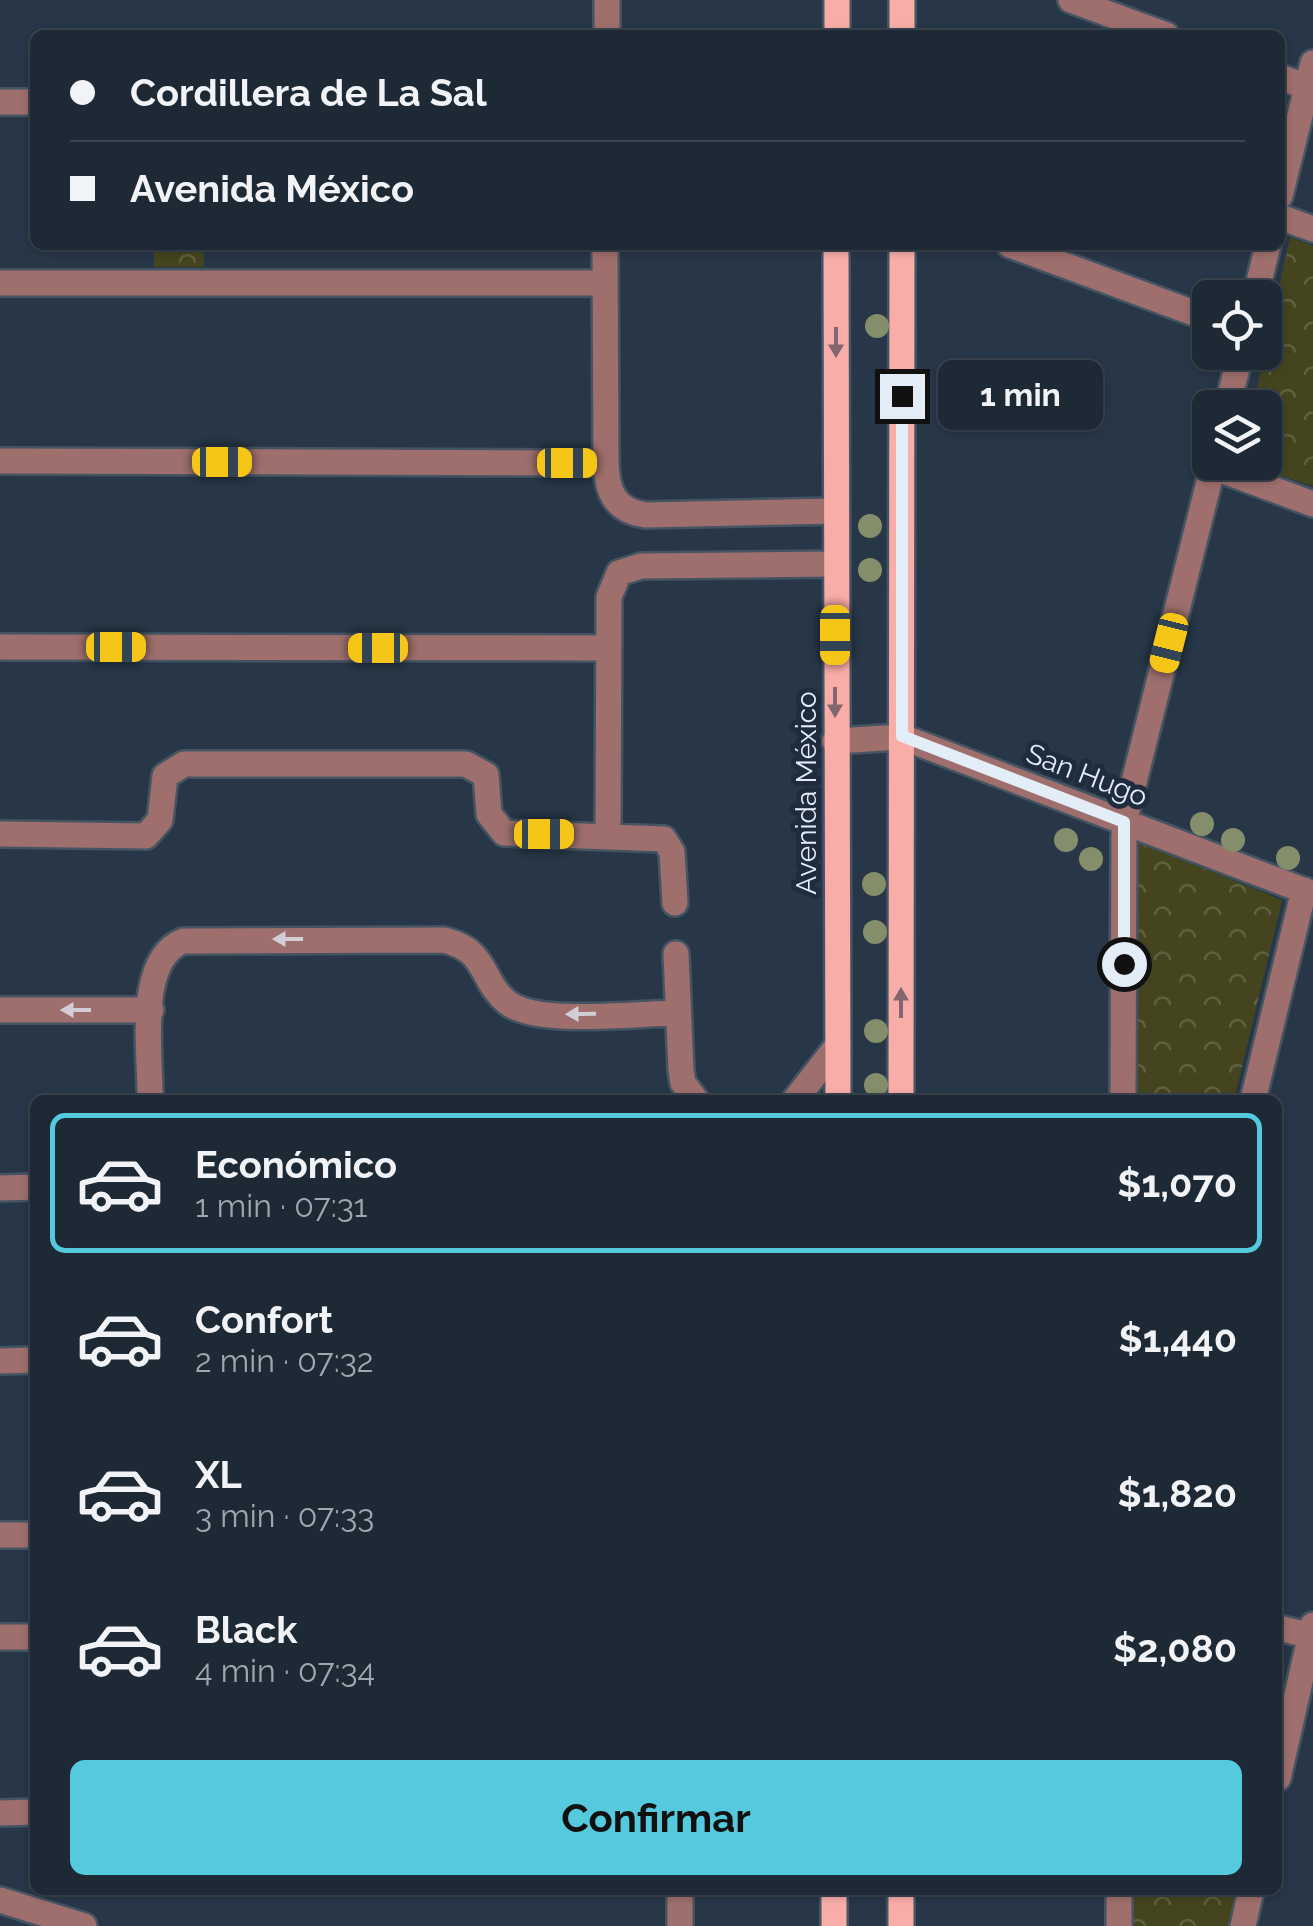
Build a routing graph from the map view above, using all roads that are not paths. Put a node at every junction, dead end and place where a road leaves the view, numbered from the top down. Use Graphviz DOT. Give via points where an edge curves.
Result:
graph roads {
  1 [pos="606,0"];
  2 [pos="837,0"];
  3 [pos="902,0"];
  4 [pos="1071,0"];
  5 [pos="606,30"];
  6 [pos="837,30"];
  7 [pos="902,30"];
  8 [pos="1152,30"];
  9 [pos="1310,75"];
  10 [pos="1285,77"];
  11 [pos="0,102"];
  12 [pos="30,102"];
  13 [pos="1285,176"];
  14 [pos="1285,219"];
  15 [pos="1313,229"];
  16 [pos="605,250"];
  17 [pos="836,250"];
  18 [pos="902,250"];
  19 [pos="1024,250"];
  20 [pos="1267,250"];
  21 [pos="1259,280"];
  22 [pos="0,283"];
  23 [pos="606,283"];
  24 [pos="1192,312"];
  25 [pos="0,461"];
  26 [pos="606,463"];
  27 [pos="1209,480"];
  28 [pos="1253,480"];
  29 [pos="1313,504"];
  30 [pos="836,511"];
  31 [pos="836,564"];
  32 [pos="0,647"];
  33 [pos="606,648"];
  34 [pos="902,736"];
  35 [pos="835,741"];
  36 [pos="1124,822"];
  37 [pos="0,834"];
  38 [pos="608,834"];
  39 [pos="1309,892"];
  40 [pos="675,903"];
  41 [pos="676,954"];
  42 [pos="0,1010"];
  43 [pos="151,1010"];
  44 [pos="678,1012"];
  45 [pos="838,1046"];
  46 [pos="150,1095"];
  47 [pos="692,1095"];
  48 [pos="799,1095"];
  49 [pos="838,1095"];
  50 [pos="901,1095"];
  51 [pos="1124,1095"];
  52 [pos="1254,1095"];
  53 [pos="30,1187"];
  54 [pos="0,1188"];
  55 [pos="0,1360"];
  56 [pos="30,1360"];
  57 [pos="0,1535"];
  58 [pos="30,1535"];
  59 [pos="1282,1628"];
  60 [pos="1312,1632"];
  61 [pos="0,1637"];
  62 [pos="30,1637"];
  63 [pos="1282,1761"];
  64 [pos="0,1812"];
  65 [pos="30,1812"];
  66 [pos="680,1895"];
  67 [pos="834,1895"];
  68 [pos="901,1895"];
  69 [pos="1119,1895"];
  70 [pos="1251,1895"];
  71 [pos="0,1900"];
  72 [pos="84,1926"];
  73 [pos="680,1926"];
  74 [pos="834,1926"];
  75 [pos="902,1926"];
  76 [pos="1118,1926"];
  77 [pos="1243,1926"];
  1 -- 5 [label="street"];
  2 -- 6 [label="main road"];
  3 -- 7 [label="main road"];
  4 -- 8 [label="street"];
  9 -- 10 [label="street"];
  9 -- 13 [label="street"];
  11 -- 12 [label="street"];
  14 -- 15 [label="street"];
  16 -- 23 [label="street"];
  17 -- 30 [label="main road, Avenida México, one-way"];
  18 -- 34 [label="main road"];
  19 -- 24 [label="street"];
  20 -- 21 [label="street"];
  22 -- 23 [label="street"];
  23 -- 26 [label="street"];
  25 -- 26 [label="street"];
  26 -- 30 [label="street" via="613,498 636,514"];
  27 -- 36 [label="street"];
  28 -- 29 [label="street"];
  30 -- 31 [label="main road, Avenida México"];
  31 -- 33 [label="street" via="630,568 610,588"];
  31 -- 35 [label="main road, Avenida México, one-way"];
  32 -- 33 [label="street"];
  33 -- 38 [label="street"];
  34 -- 35 [label="street, San Hugo"];
  34 -- 36 [label="street, San Hugo"];
  50 -- 34 [label="main road, one-way"];
  35 -- 45 [label="main road, Avenida México"];
  36 -- 39 [label="street, San Hugo"];
  36 -- 51 [label="street"];
  37 -- 38 [label="street" via="146,836 160,820 164,776 184,764 466,764 481,769 492,822 504,833"];
  38 -- 40 [label="street" via="656,836 669,844"];
  39 -- 52 [label="street"];
  41 -- 44 [label="street"];
  43 -- 42 [label="street, one-way"];
  44 -- 43 [label="street, one-way" via="526,1012 501,996 468,949 431,939 184,941 157,961"];
  43 -- 46 [label="street"];
  44 -- 47 [label="street" via="684,1083"];
  45 -- 48 [label="street"];
  45 -- 49 [label="main road, Avenida México"];
  53 -- 54 [label="street"];
  55 -- 56 [label="street"];
  57 -- 58 [label="street"];
  59 -- 60 [label="street"];
  60 -- 63 [label="street"];
  61 -- 62 [label="street"];
  64 -- 65 [label="street"];
  66 -- 73 [label="street"];
  67 -- 74 [label="main road"];
  68 -- 75 [label="main road"];
  69 -- 76 [label="street"];
  70 -- 77 [label="street"];
  71 -- 72 [label="street"];
}
